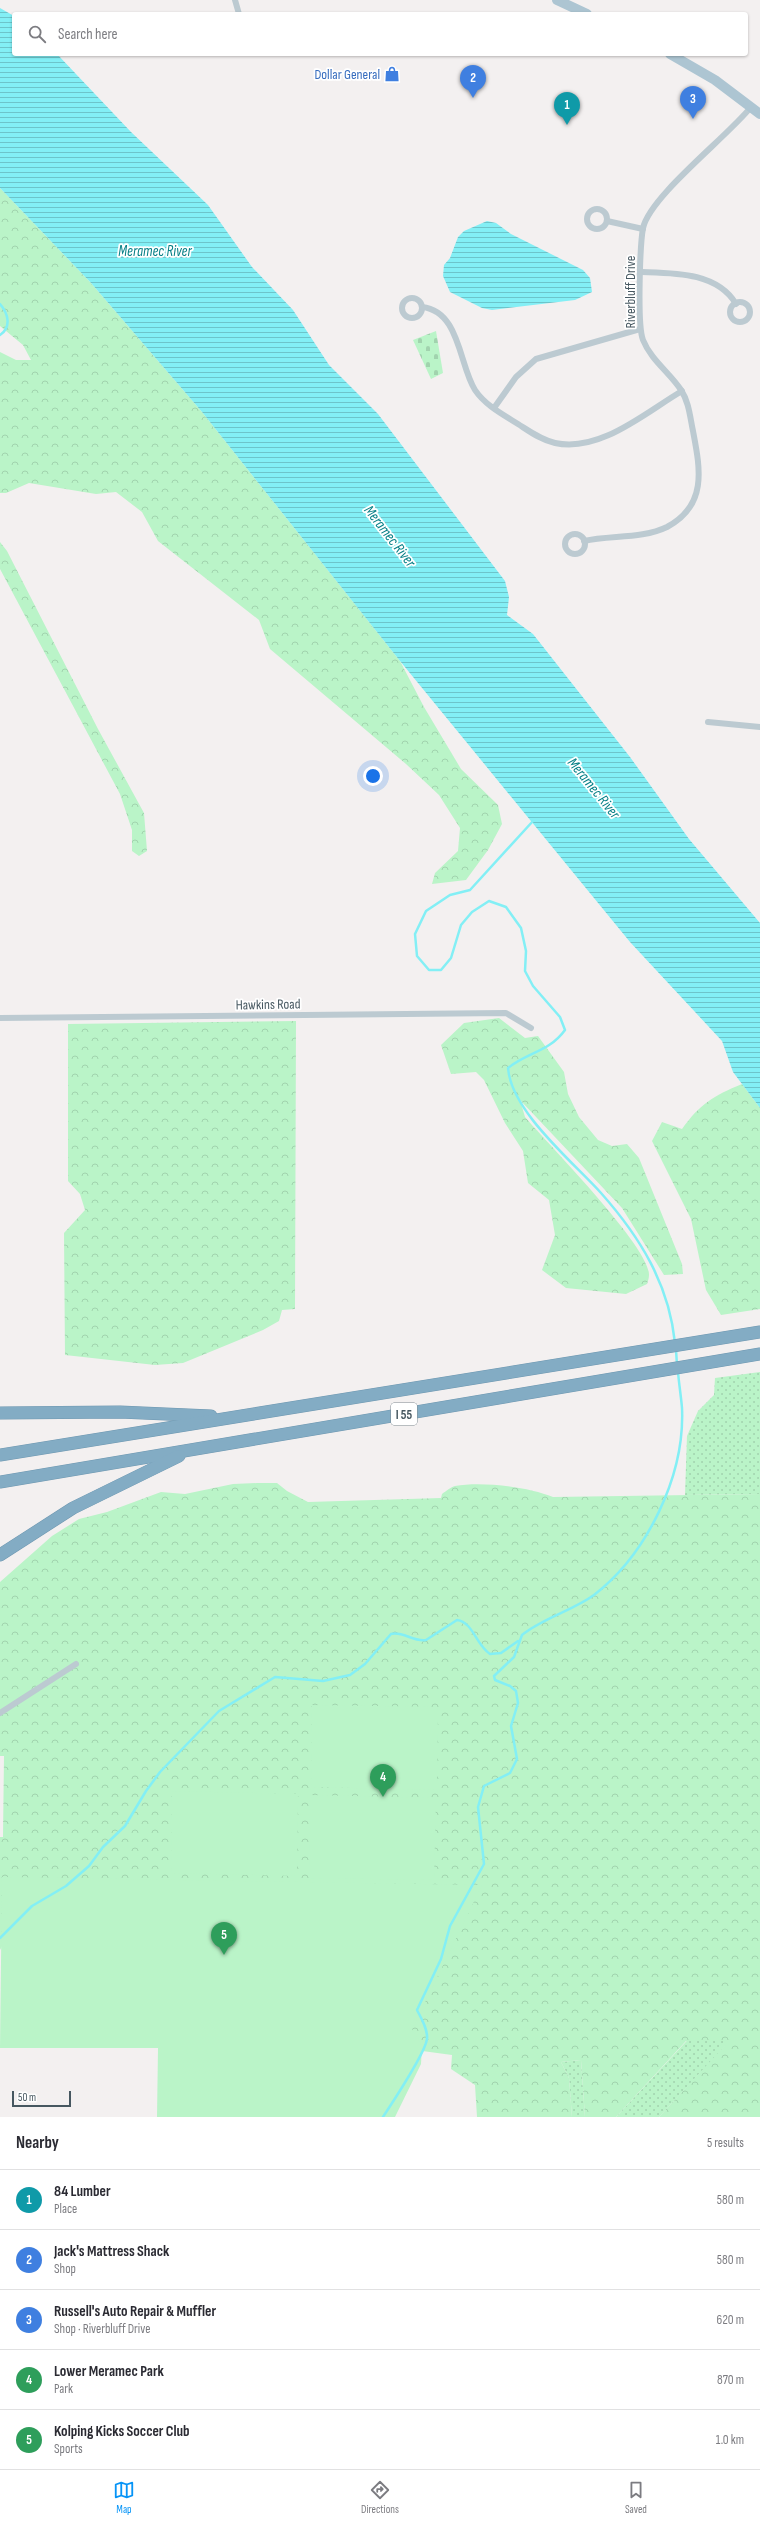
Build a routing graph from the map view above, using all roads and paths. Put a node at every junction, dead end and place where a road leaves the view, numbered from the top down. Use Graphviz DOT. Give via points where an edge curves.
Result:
graph roads {
  1 [pos="235,0"];
  2 [pos="557,0"];
  3 [pos="238,12"];
  4 [pos="583,12"];
  5 [pos="674,56"];
  6 [pos="752,107"];
  7 [pos="760,114"];
  8 [pos="607,221"];
  9 [pos="643,229"];
  10 [pos="642,272"];
  11 [pos="736,304"];
  12 [pos="422,308"];
  13 [pos="640,329"];
  14 [pos="682,391"];
  15 [pos="494,408"];
  16 [pos="584,541"];
  17 [pos="708,722"];
  18 [pos="760,727"];
  19 [pos="0,1018"];
  20 [pos="531,1028"];
  21 [pos="760,1332"];
  22 [pos="760,1354"];
  23 [pos="0,1413"];
  24 [pos="238,1417"];
  25 [pos="191,1451"];
  26 [pos="0,1455"];
  27 [pos="0,1482"];
  28 [pos="0,1555"];
  29 [pos="76,1664"];
  30 [pos="0,1713"];
  1 -- 3 [label="street"];
  2 -- 4 [label="main road"];
  5 -- 6 [label="main road" via="704,72"];
  6 -- 7 [label="main road"];
  6 -- 9 [label="street, Riverbluff Drive" via="653,207"];
  8 -- 9 [label="street"];
  9 -- 10 [label="street, Riverbluff Drive"];
  10 -- 11 [label="street" via="692,275 727,293"];
  10 -- 13 [label="street, Riverbluff Drive"];
  12 -- 15 [label="street" via="436,311 444,320 457,341 475,389"];
  13 -- 14 [label="street, Riverbluff Drive" via="646,347"];
  13 -- 15 [label="street" via="536,359 516,377"];
  14 -- 15 [label="street" via="628,426 574,444 561,444 544,439"];
  14 -- 16 [label="street, Riverbluff Drive" via="688,408 700,472 693,502 674,523 654,532"];
  17 -- 18 [label="street"];
  19 -- 20 [label="street, Hawkins Road" via="506,1013"];
  21 -- 24 [label="highway, I 55"];
  22 -- 25 [label="highway, I 55"];
  23 -- 24 [label="highway" via="120,1412"];
  24 -- 26 [label="highway, I 55"];
  25 -- 27 [label="highway, I 55"];
  25 -- 28 [label="highway" via="73,1508"];
  29 -- 30 [label="street"];
}
